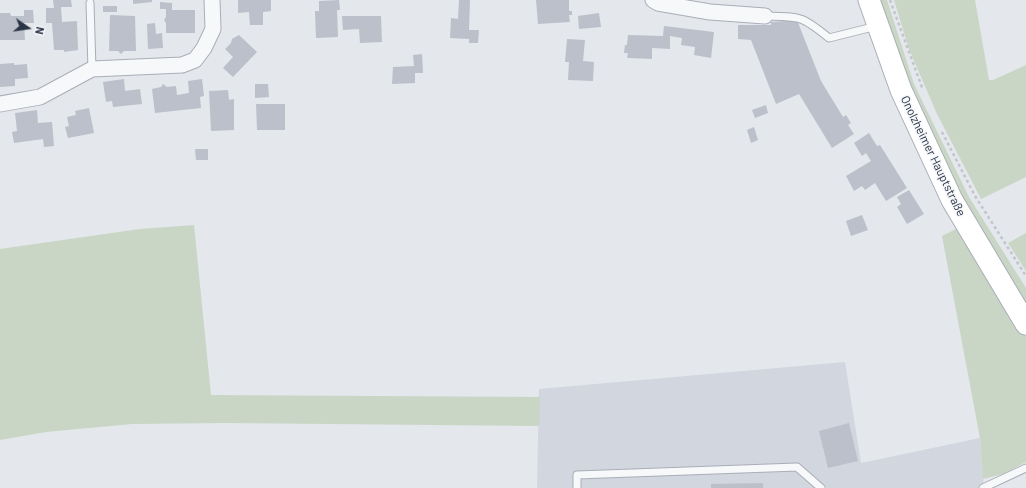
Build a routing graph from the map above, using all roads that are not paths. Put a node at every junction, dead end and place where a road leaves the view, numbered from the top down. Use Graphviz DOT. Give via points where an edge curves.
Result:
graph roads {
  1 [pos="212,0"];
  2 [pos="654,0"];
  3 [pos="869,0"];
  4 [pos="90,2"];
  5 [pos="765,16"];
  6 [pos="877,26"];
  7 [pos="92,69"];
  8 [pos="0,104"];
  9 [pos="1026,324"];
  10 [pos="1026,468"];
  11 [pos="577,488"];
  12 [pos="821,488"];
  13 [pos="983,488"];
  1 -- 7 [label="street" via="213,29 195,60 182,65"];
  2 -- 5 [label="street" via="658,3 710,12"];
  3 -- 6 [label="main road, Onolzheimer Hauptstraße"];
  4 -- 7 [label="lane"];
  5 -- 6 [label="lane" via="799,17 808,20 829,38"];
  6 -- 9 [label="main road, Onolzheimer Hauptstraße" via="901,90 952,200"];
  7 -- 8 [label="street" via="40,97"];
  10 -- 13 [label="lane"];
  11 -- 12 [label="lane" via="577,475 797,466"];
}
